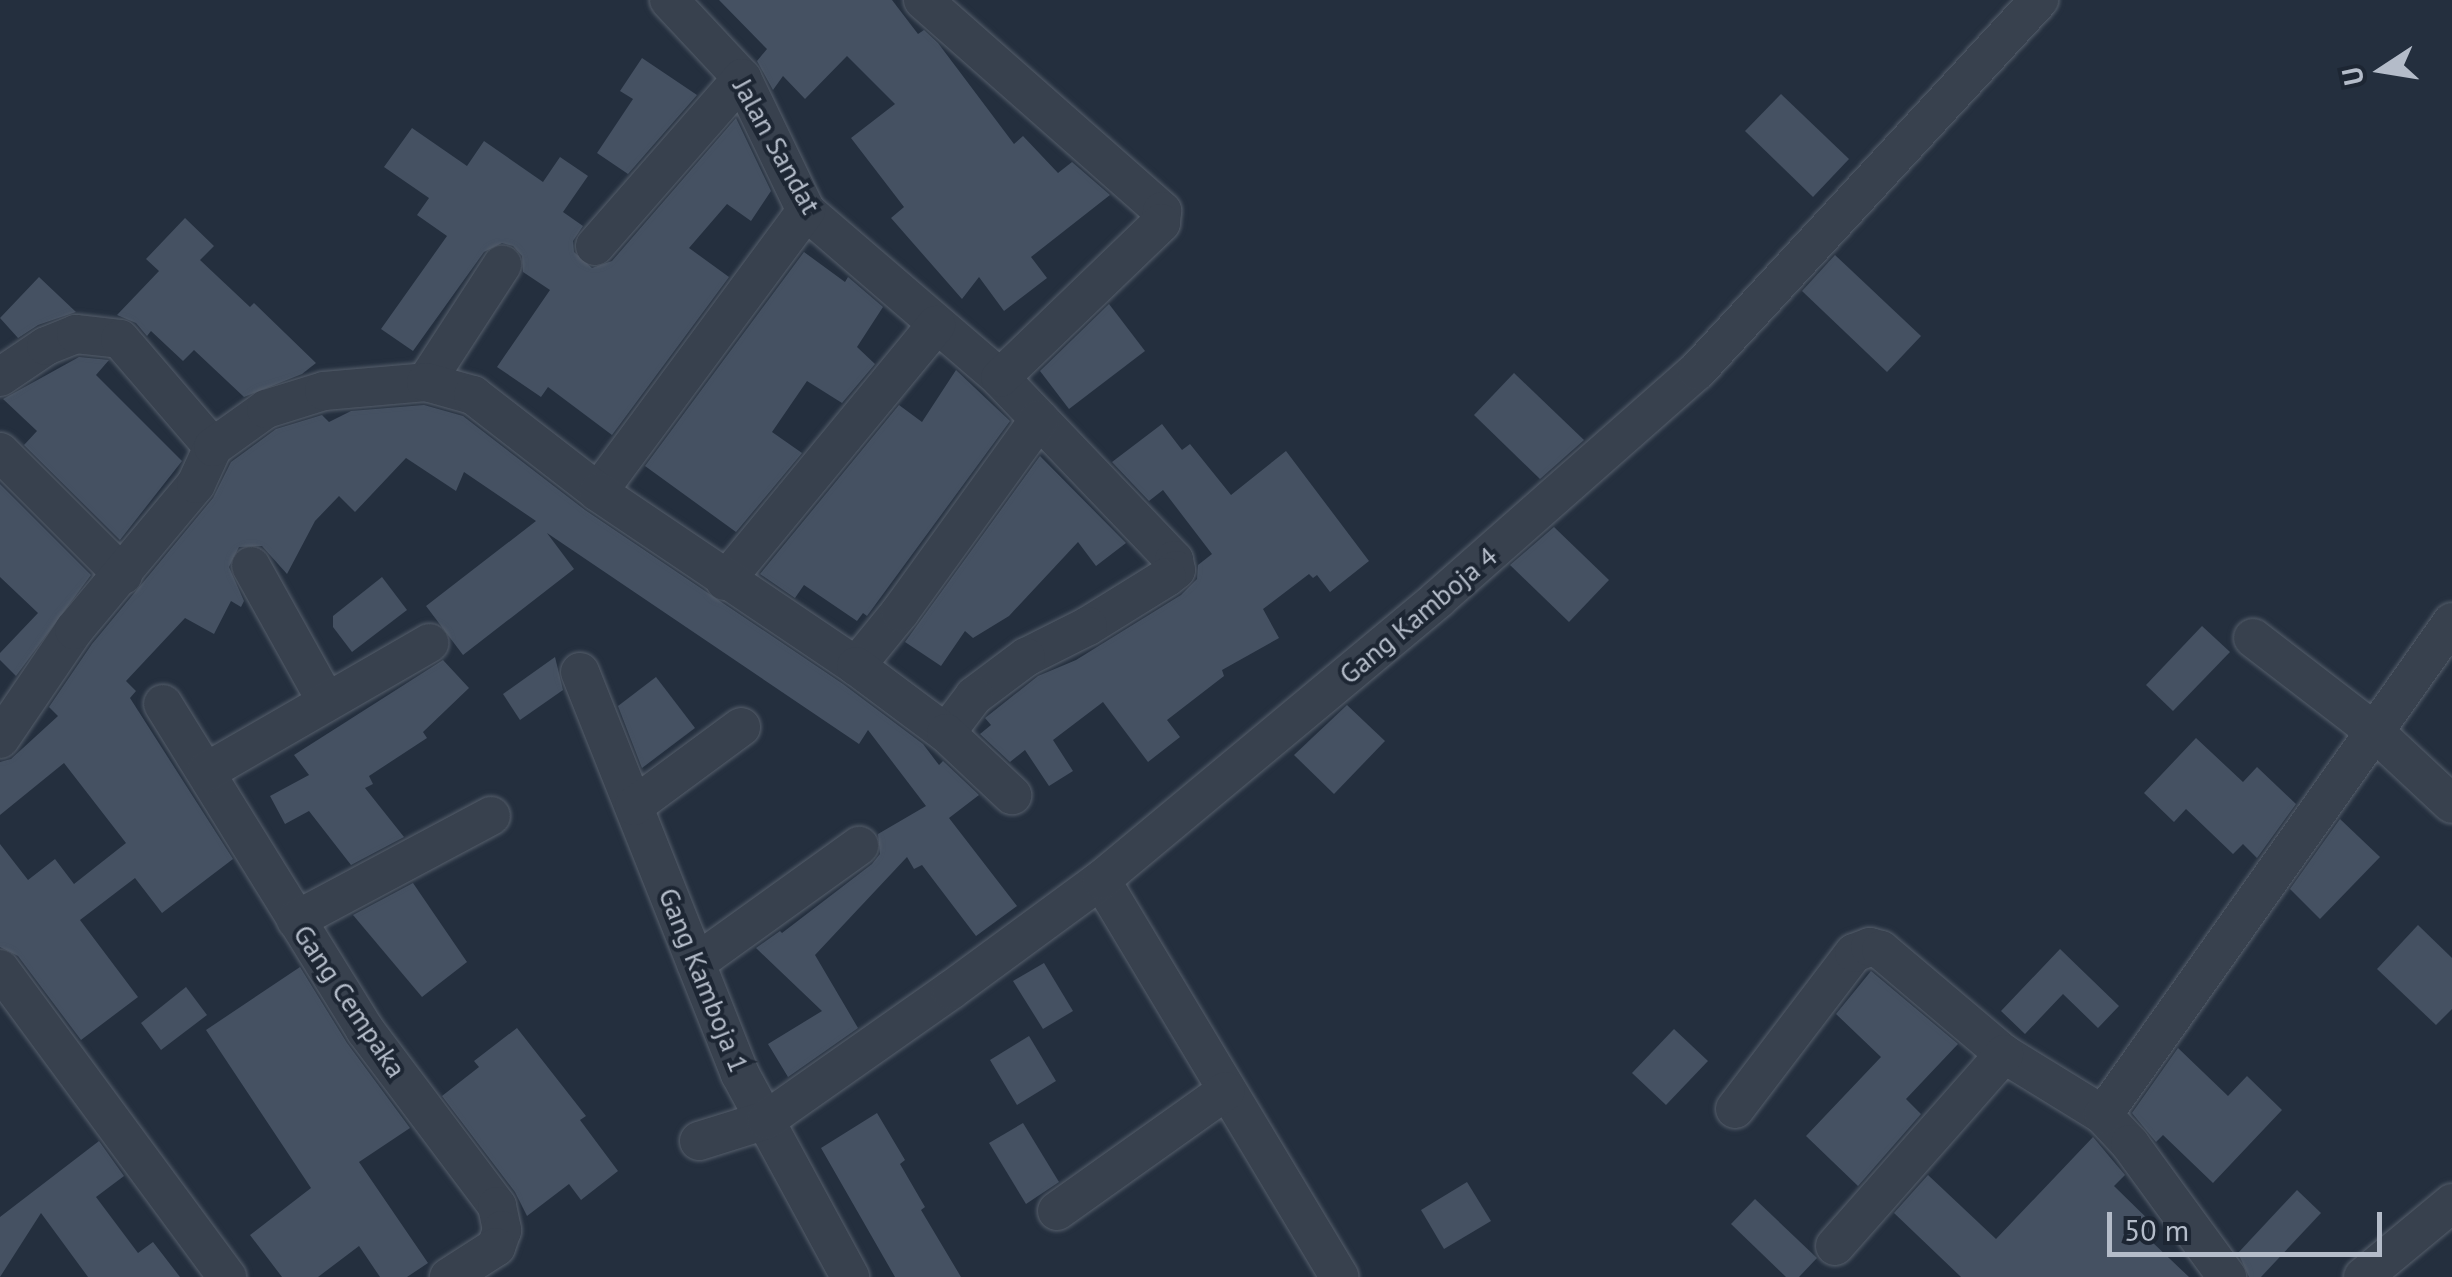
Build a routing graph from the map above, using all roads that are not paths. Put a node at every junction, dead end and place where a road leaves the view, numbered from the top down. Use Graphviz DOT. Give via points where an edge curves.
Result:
graph roads {
  1 [pos="668,0"];
  2 [pos="924,0"];
  3 [pos="2039,0"];
  4 [pos="742,78"];
  5 [pos="806,211"];
  6 [pos="595,246"];
  7 [pos="502,265"];
  8 [pos="936,325"];
  9 [pos="0,377"];
  10 [pos="1000,378"];
  11 [pos="426,382"];
  12 [pos="1039,419"];
  13 [pos="214,446"];
  14 [pos="0,452"];
  15 [pos="598,492"];
  16 [pos="251,566"];
  17 [pos="123,576"];
  18 [pos="725,581"];
  19 [pos="2452,622"];
  20 [pos="2254,638"];
  21 [pos="428,643"];
  22 [pos="856,666"];
  23 [pos="580,672"];
  24 [pos="326,701"];
  25 [pos="163,704"];
  26 [pos="740,727"];
  27 [pos="2375,732"];
  28 [pos="946,733"];
  29 [pos="0,739"];
  30 [pos="206,772"];
  31 [pos="1012,796"];
  32 [pos="2452,804"];
  33 [pos="634,806"];
  34 [pos="491,816"];
  35 [pos="859,846"];
  36 [pos="1101,880"];
  37 [pos="296,920"];
  38 [pos="696,963"];
  39 [pos="0,969"];
  40 [pos="2004,1054"];
  41 [pos="1226,1091"];
  42 [pos="1735,1109"];
  43 [pos="2103,1115"];
  44 [pos="766,1120"];
  45 [pos="699,1140"];
  46 [pos="2452,1203"];
  47 [pos="1057,1212"];
  48 [pos="1835,1246"];
  49 [pos="228,1277"];
  50 [pos="448,1277"];
  51 [pos="850,1277"];
  52 [pos="1340,1277"];
  53 [pos="2227,1277"];
  54 [pos="2363,1277"];
  1 -- 4 [label="street, Jalan Sandat"];
  2 -- 10 [label="street" via="1162,211 1160,223"];
  3 -- 36 [label="street, Gang Kamboja 4" via="1697,371 1438,600"];
  4 -- 5 [label="street, Jalan Sandat"];
  4 -- 6 [label="street"];
  5 -- 8 [label="street, Jalan Sandat"];
  5 -- 15 [label="street"];
  7 -- 11 [label="street"];
  8 -- 10 [label="street, Jalan Sandat"];
  8 -- 18 [label="street"];
  9 -- 13 [label="street" via="76,334 120,339"];
  10 -- 12 [label="street, Jalan Sandat"];
  11 -- 13 [label="street" via="324,392 266,409"];
  11 -- 15 [label="street" via="473,395"];
  12 -- 22 [label="street"];
  12 -- 28 [label="street, Jalan Sandat" via="1174,560 1176,570 1026,657 974,696"];
  13 -- 17 [label="street" via="196,484"];
  14 -- 17 [label="street"];
  15 -- 18 [label="street"];
  16 -- 24 [label="street"];
  17 -- 29 [label="street" via="74,630"];
  18 -- 22 [label="street"];
  19 -- 27 [label="street"];
  20 -- 27 [label="street"];
  21 -- 24 [label="street"];
  22 -- 28 [label="street"];
  23 -- 33 [label="street, Gang Kamboja 1"];
  24 -- 30 [label="street"];
  25 -- 30 [label="street, Gang Cempaka"];
  26 -- 33 [label="street"];
  27 -- 32 [label="street"];
  27 -- 43 [label="street"];
  28 -- 31 [label="street"];
  30 -- 37 [label="street, Gang Cempaka"];
  33 -- 38 [label="street, Gang Kamboja 1"];
  34 -- 37 [label="street"];
  35 -- 38 [label="street"];
  36 -- 41 [label="street"];
  36 -- 44 [label="street, Gang Kamboja 4"];
  37 -- 50 [label="street, Gang Cempaka" via="366,1030 497,1206 502,1230 496,1247"];
  38 -- 44 [label="street, Gang Kamboja 1" via="740,1074"];
  39 -- 49 [label="street"];
  40 -- 42 [label="street" via="1870,947 1854,953"];
  40 -- 43 [label="street"];
  40 -- 48 [label="street"];
  41 -- 47 [label="street"];
  41 -- 52 [label="street"];
  43 -- 53 [label="street"];
  44 -- 45 [label="street, Gang Kamboja 4"];
  44 -- 51 [label="street, Gang Kamboja 1"];
  46 -- 54 [label="street"];
}
